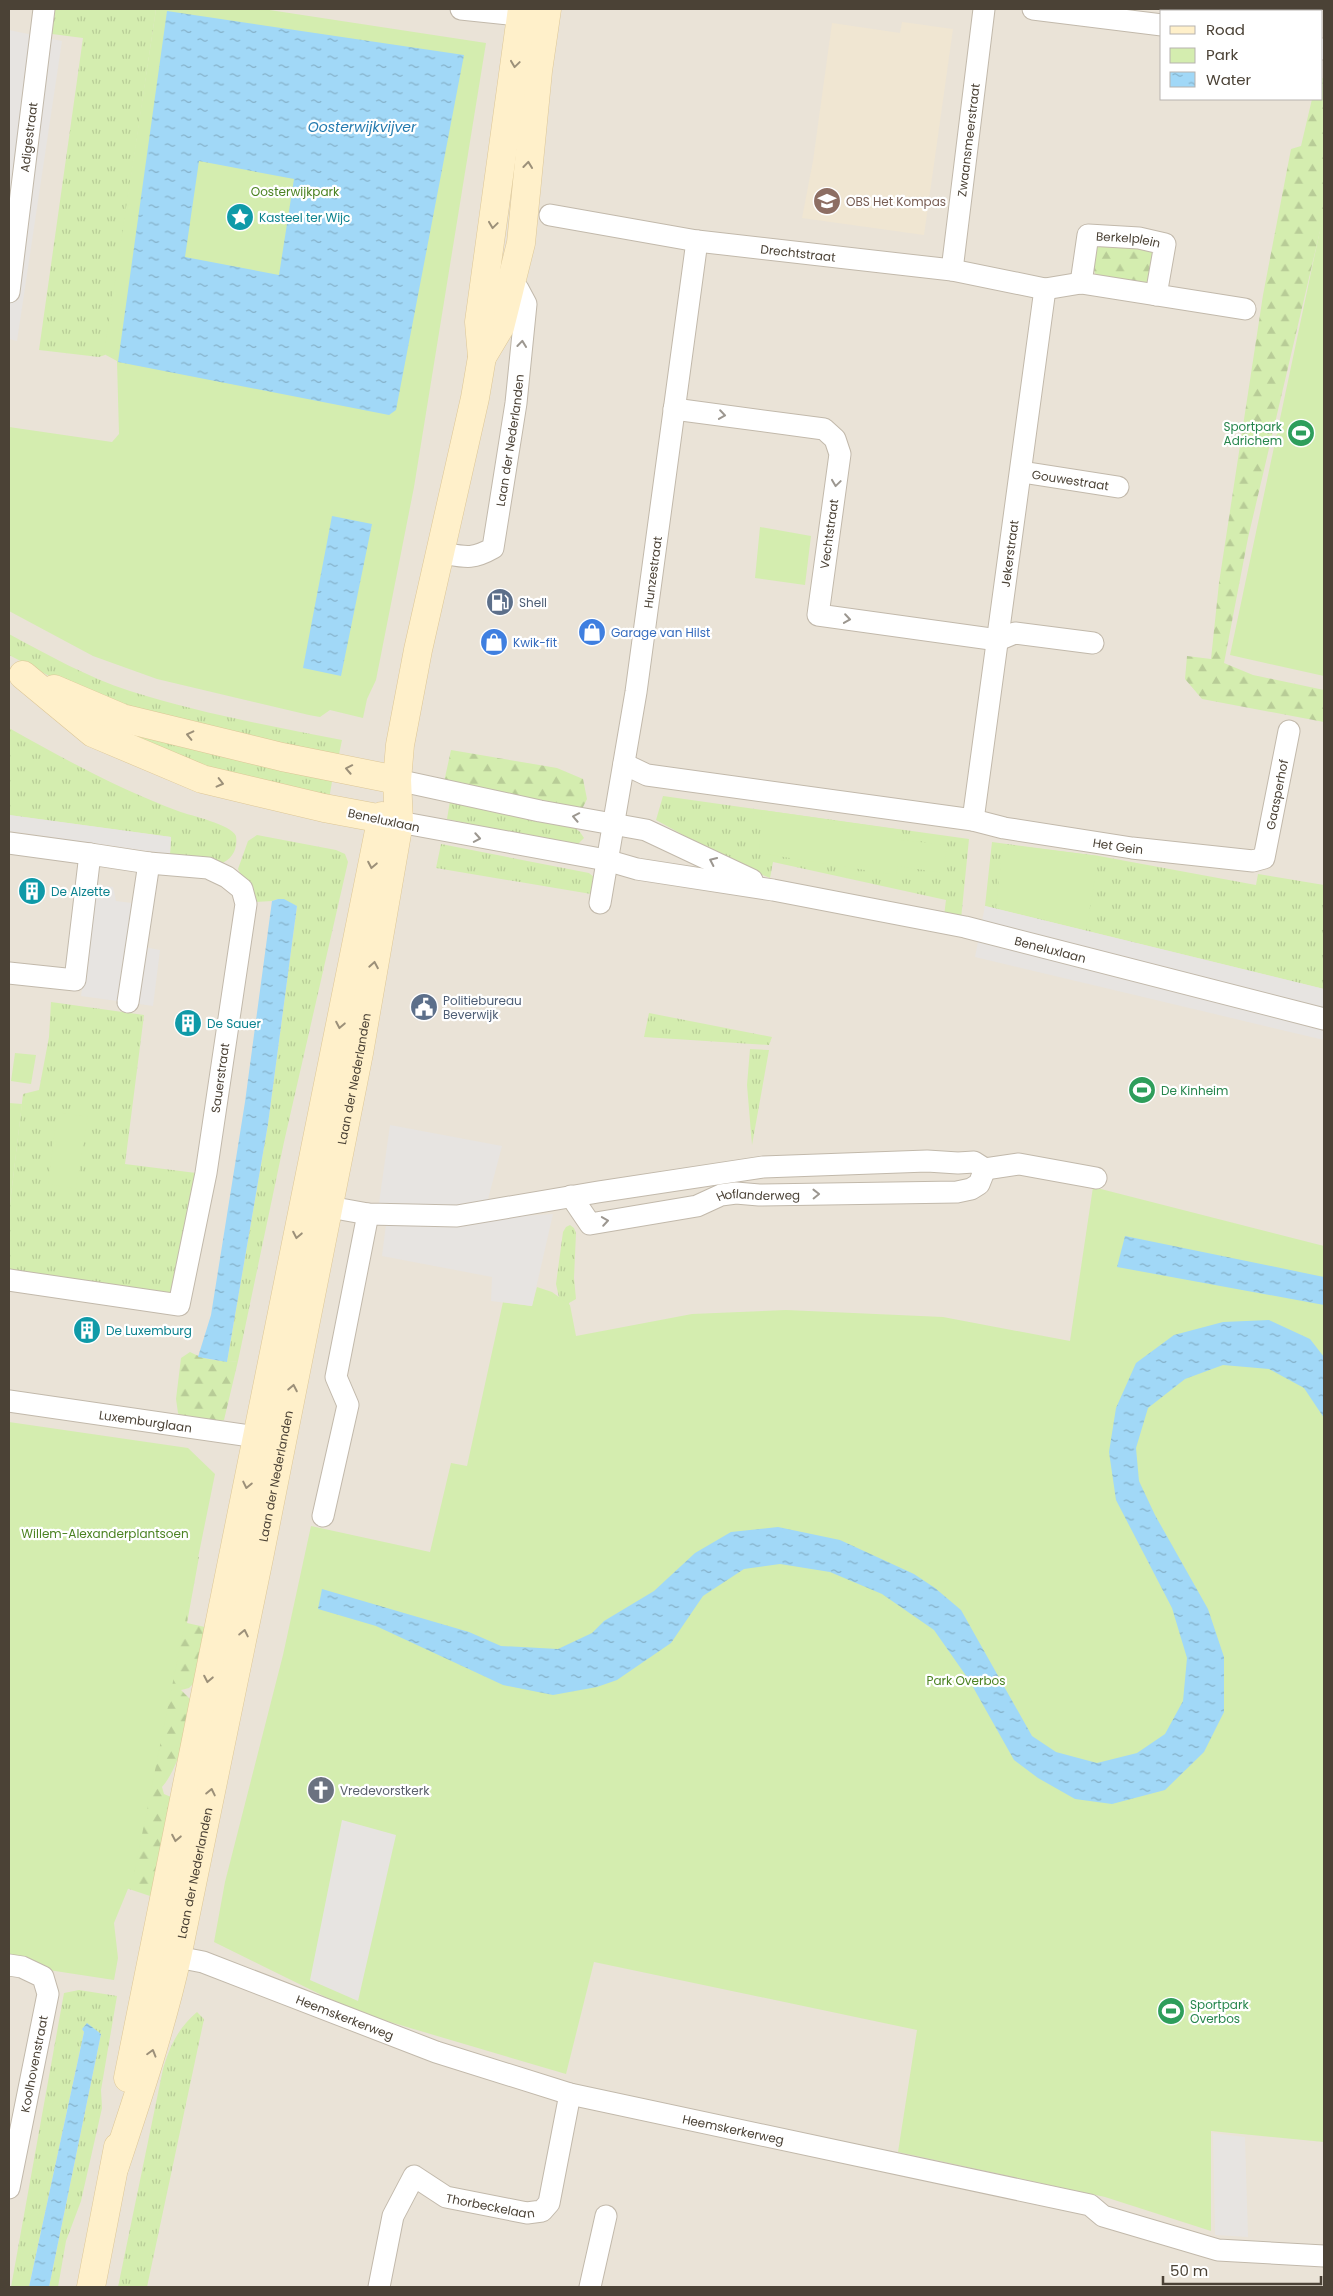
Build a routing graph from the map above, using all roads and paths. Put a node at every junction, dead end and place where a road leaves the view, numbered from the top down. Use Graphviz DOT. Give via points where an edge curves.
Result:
graph roads {
  1 [pos="44,9"];
  2 [pos="461,9"];
  3 [pos="984,9"];
  4 [pos="1033,9"];
  5 [pos="534,13"];
  6 [pos="1160,25"];
  7 [pos="550,215"];
  8 [pos="697,242"];
  9 [pos="10,264"];
  10 [pos="952,270"];
  11 [pos="1081,283"];
  12 [pos="497,284"];
  13 [pos="1046,289"];
  14 [pos="9,292"];
  15 [pos="1156,295"];
  16 [pos="1245,309"];
  17 [pos="674,408"];
  18 [pos="1022,472"];
  19 [pos="1118,487"];
  20 [pos="442,553"];
  21 [pos="998,640"];
  22 [pos="1093,643"];
  23 [pos="16,672"];
  24 [pos="1289,731"];
  25 [pos="624,764"];
  26 [pos="397,780"];
  27 [pos="390,820"];
  28 [pos="974,820"];
  29 [pos="612,824"];
  30 [pos="9,843"];
  31 [pos="90,854"];
  32 [pos="1264,858"];
  33 [pos="606,860"];
  34 [pos="149,863"];
  35 [pos="773,890"];
  36 [pos="600,902"];
  37 [pos="9,973"];
  38 [pos="128,1002"];
  39 [pos="1324,1019"];
  40 [pos="958,1163"];
  41 [pos="985,1169"];
  42 [pos="1096,1178"];
  43 [pos="964,1190"];
  44 [pos="571,1196"];
  45 [pos="316,1204"];
  46 [pos="368,1214"];
  47 [pos="9,1280"];
  48 [pos="9,1401"];
  49 [pos="270,1439"];
  50 [pos="323,1516"];
  51 [pos="165,1955"];
  52 [pos="9,1965"];
  53 [pos="570,2094"];
  54 [pos="9,2188"];
  55 [pos="606,2216"];
  56 [pos="1324,2256"];
  57 [pos="91,2287"];
  58 [pos="379,2287"];
  59 [pos="590,2287"];
  1 -- 9 [label="street, Adigestraat"];
  2 -- 5 [label="street"];
  3 -- 10 [label="street, Zwaansmeerstraat"];
  4 -- 6 [label="street"];
  5 -- 12 [label="main road, Laan der Nederlanden" via="538,71 521,243"];
  7 -- 8 [label="street, Drechtstraat"];
  8 -- 10 [label="street, Drechtstraat"];
  8 -- 17 [label="street, Hunzestraat"];
  9 -- 14 [label="street, Adigestraat"];
  10 -- 13 [label="street, Drechtstraat"];
  11 -- 13 [label="street"];
  11 -- 15 [label="street"];
  11 -- 15 [label="street, Berkelplein" via="1088,235 1139,238 1165,244"];
  12 -- 20 [label="main road, Laan der Nederlanden" via="500,327 482,357"];
  20 -- 12 [label="street, Laan der Nederlanden, one-way" via="478,556 493,548 516,403 526,304 518,289"];
  13 -- 18 [label="street, Jekerstraat"];
  15 -- 16 [label="street"];
  17 -- 21 [label="street, Vechtstraat, one-way" via="824,429 834,439 840,454 818,615"];
  17 -- 25 [label="street, Hunzestraat"];
  18 -- 19 [label="street, Gouwestraat"];
  18 -- 21 [label="street, Jekerstraat"];
  20 -- 26 [label="main road, Laan der Nederlanden" via="418,650 400,745"];
  21 -- 22 [label="street" via="1014,634"];
  21 -- 28 [label="street, Jekerstraat"];
  26 -- 23 [label="main road, Beneluxlaan, one-way" via="282,757 122,718"];
  23 -- 27 [label="main road, Beneluxlaan, one-way" via="93,733 202,779"];
  24 -- 32 [label="street, Gaasperhof"];
  25 -- 28 [label="street" via="647,775"];
  25 -- 29 [label="street, Hunzestraat"];
  26 -- 27 [label="main road, Laan der Nederlanden"];
  29 -- 26 [label="street, Beneluxlaan, one-way"];
  27 -- 33 [label="street, Beneluxlaan, one-way"];
  27 -- 45 [label="main road, Laan der Nederlanden"];
  28 -- 32 [label="street, Het Gein" via="1004,828 1132,848 1253,862"];
  29 -- 33 [label="street, Hunzestraat"];
  35 -- 29 [label="street, Beneluxlaan, one-way" via="646,830"];
  30 -- 31 [label="street, Sauerstraat"];
  31 -- 34 [label="street, Sauerstraat"];
  31 -- 37 [label="street" via="75,980"];
  33 -- 35 [label="street, Beneluxlaan" via="637,869"];
  33 -- 36 [label="street, Hunzestraat"];
  34 -- 38 [label="street"];
  34 -- 47 [label="street, Sauerstraat" via="208,868 242,889 246,904 206,1172 179,1305"];
  35 -- 39 [label="street, Beneluxlaan" via="965,927"];
  40 -- 41 [label="street, Hoflanderweg" via="974,1162"];
  40 -- 43 [label="street" via="956,1178"];
  40 -- 44 [label="street, Hoflanderweg" via="927,1161 763,1167"];
  41 -- 42 [label="street, Hoflanderweg" via="1018,1164"];
  41 -- 43 [label="street" via="979,1184"];
  44 -- 43 [label="street, Hoflanderweg, one-way" via="590,1224 697,1206 728,1194"];
  44 -- 46 [label="street, Hoflanderweg" via="457,1216"];
  45 -- 46 [label="street, Hoflanderweg"];
  45 -- 49 [label="main road, Laan der Nederlanden"];
  46 -- 50 [label="street" via="336,1377 348,1405"];
  48 -- 49 [label="street, Luxemburglaan"];
  49 -- 51 [label="main road, Laan der Nederlanden"];
  51 -- 53 [label="street, Heemskerkerweg" via="203,1962 436,2052"];
  51 -- 57 [label="main road, Laan der Nederlanden" via="130,2069"];
  52 -- 54 [label="street, Koolhovenstraat" via="43,1977 48,1994"];
  53 -- 56 [label="street, Heemskerkerweg" via="1090,2205 1103,2216 1218,2250"];
  53 -- 58 [label="street, Thorbeckelaan" via="549,2203 542,2211 527,2213 446,2196 414,2176 394,2216"];
  55 -- 59 [label="street"];
}
